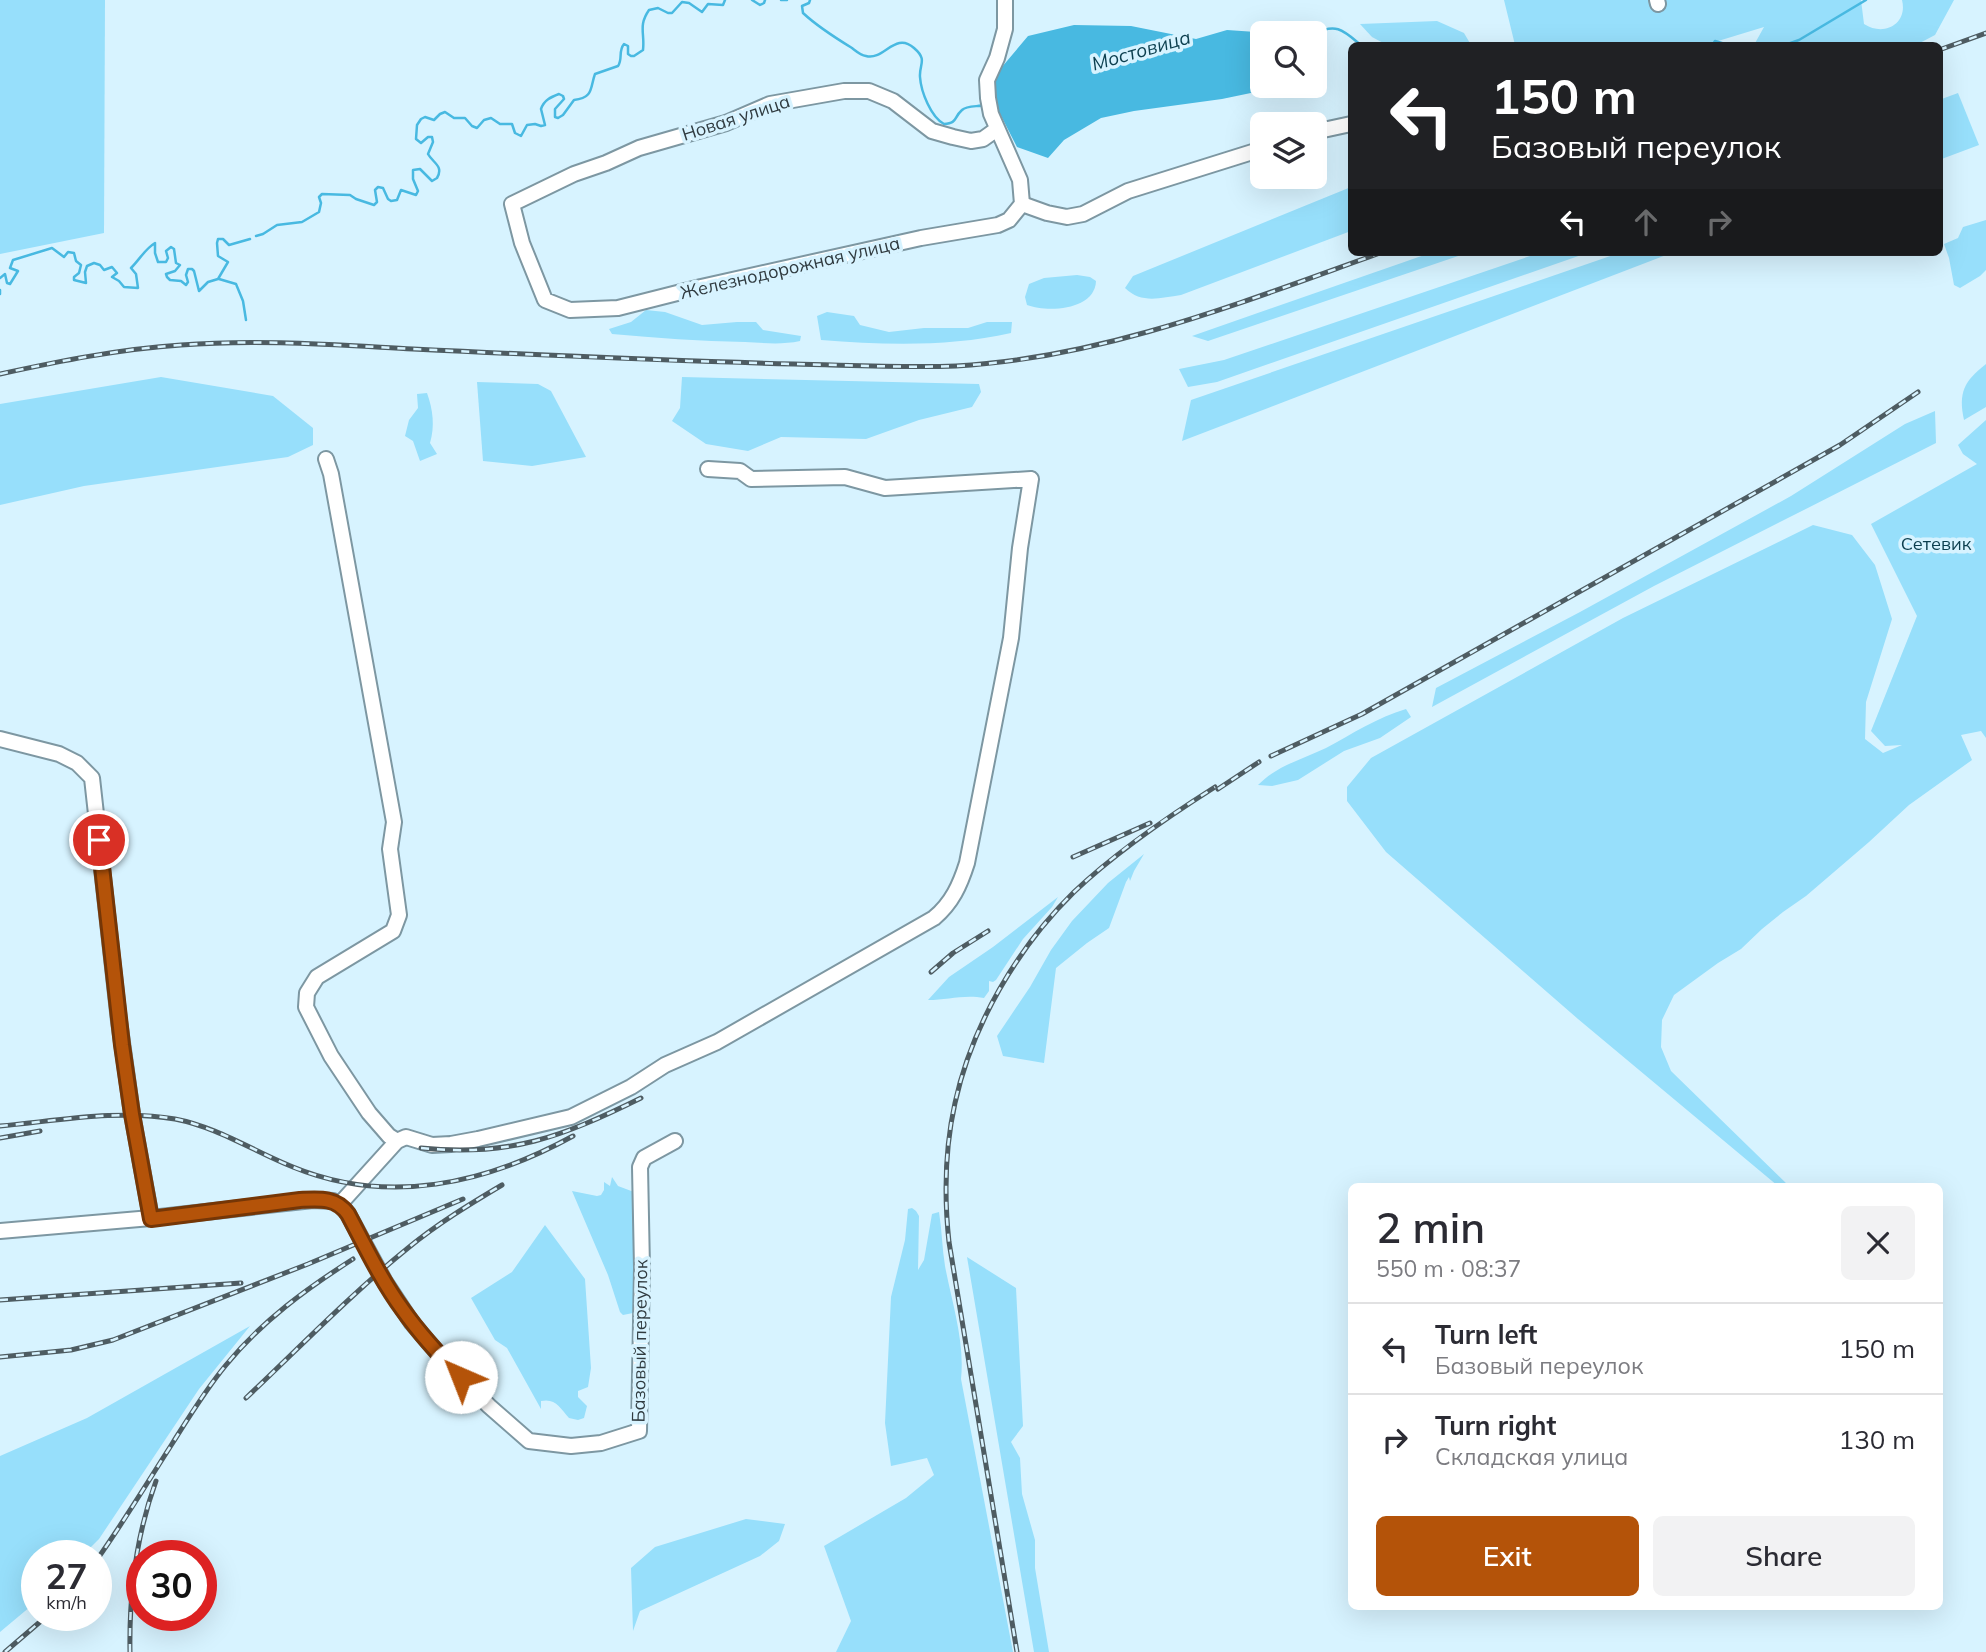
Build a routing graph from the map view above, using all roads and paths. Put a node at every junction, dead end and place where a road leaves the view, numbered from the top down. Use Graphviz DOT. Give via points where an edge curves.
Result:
graph roads {
  1 [pos="1005,0"];
  2 [pos="1348,124"];
  3 [pos="997,128"];
  4 [pos="1327,128"];
  5 [pos="1250,153"];
  6 [pos="1022,204"];
  7 [pos="570,310"];
  8 [pos="326,459"];
  9 [pos="708,470"];
  10 [pos="0,739"];
  11 [pos="397,1141"];
  12 [pos="675,1141"];
  13 [pos="340,1204"];
  14 [pos="151,1219"];
  15 [pos="0,1231"];
  1 -- 3 [label="street" via="1005,29 987,80"];
  2 -- 4 [label="street"];
  3 -- 6 [label="street" via="1020,180"];
  3 -- 7 [label="street, Новая улица" via="983,139 953,137 932,131 893,101 869,91 844,91 770,104 574,174 512,204 545,300"];
  5 -- 6 [label="street" via="1128,191 1083,214 1067,217"];
  6 -- 7 [label="street, Железнодорожная улица" via="998,225 908,241 618,308"];
  8 -- 11 [label="street" via="394,822 390,849 399,915 393,931 317,977 307,993 306,1007 331,1056 369,1113"];
  9 -- 11 [label="street" via="740,471 751,479 845,477 885,488 1031,480 1010,638 967,863 956,893 934,918 717,1042 571,1116 451,1144 432,1145 406,1137"];
  10 -- 14 [label="street" via="59,754 92,778 119,1021"];
  11 -- 13 [label="street"];
  12 -- 13 [label="street, Базовый переулок" via="643,1157 640,1167 639,1431 601,1443 571,1446 529,1441 489,1406 402,1309"];
  13 -- 14 [label="street" via="300,1200"];
  14 -- 15 [label="street"];
}
